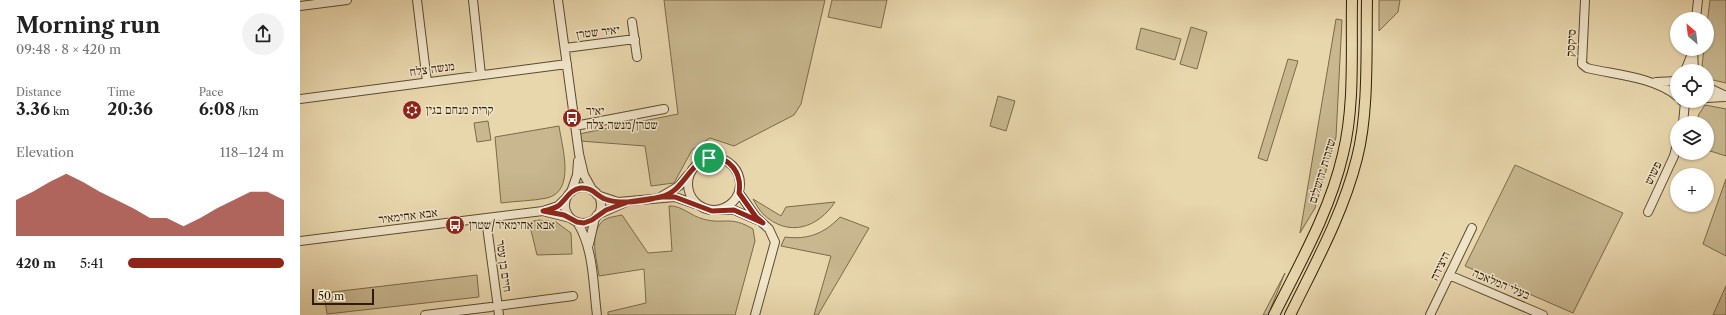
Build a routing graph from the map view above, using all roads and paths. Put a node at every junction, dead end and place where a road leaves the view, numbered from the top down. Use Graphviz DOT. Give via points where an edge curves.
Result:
graph roads {
  1 [pos="347,0"];
  2 [pos="417,0"];
  3 [pos="473,0"];
  4 [pos="558,0"];
  5 [pos="1352,0"];
  6 [pos="1367,0"];
  7 [pos="1585,0"];
  8 [pos="1698,0"];
  9 [pos="300,6"];
  10 [pos="1697,12"];
  11 [pos="632,22"];
  12 [pos="634,39"];
  13 [pos="565,48"];
  14 [pos="637,58"];
  15 [pos="567,64"];
  16 [pos="481,75"];
  17 [pos="427,82"];
  18 [pos="1650,82"];
  19 [pos="1670,82"];
  20 [pos="1670,91"];
  21 [pos="1714,91"];
  22 [pos="1726,97"];
  23 [pos="1714,98"];
  24 [pos="300,99"];
  25 [pos="664,109"];
  26 [pos="575,126"];
  27 [pos="579,154"];
  28 [pos="1672,160"];
  29 [pos="689,174"];
  30 [pos="595,193"];
  31 [pos="739,193"];
  32 [pos="569,195"];
  33 [pos="662,197"];
  34 [pos="628,202"];
  35 [pos="695,204"];
  36 [pos="722,210"];
  37 [pos="543,211"];
  38 [pos="1648,212"];
  39 [pos="596,217"];
  40 [pos="486,219"];
  41 [pos="573,220"];
  42 [pos="763,223"];
  43 [pos="1472,228"];
  44 [pos="300,241"];
  45 [pos="589,251"];
  46 [pos="1450,275"];
  47 [pos="573,296"];
  48 [pos="496,309"];
  49 [pos="425,315"];
  50 [pos="597,315"];
  51 [pos="755,315"];
  52 [pos="1274,315"];
  53 [pos="1290,315"];
  54 [pos="1430,315"];
  55 [pos="1543,315"];
  1 -- 9 [label="street"];
  2 -- 17 [label="street"];
  3 -- 16 [label="street"];
  4 -- 13 [label="street, יאיר שטרן"];
  5 -- 52 [label="main road, שדרות ירושלים" via="1349,104 1343,154 1319,224"];
  6 -- 53 [label="main road" via="1364,105 1358,157 1332,230"];
  7 -- 18 [label="street, סיקסק" via="1582,64 1587,68"];
  8 -- 10 [label="street"];
  11 -- 12 [label="street, יאיר שטרן"];
  12 -- 13 [label="street, יאיר שטרן"];
  12 -- 14 [label="street, יאיר שטרן"];
  13 -- 15 [label="street, יאיר שטרן"];
  15 -- 16 [label="street, מנשה צלח"];
  15 -- 26 [label="street, יאיר שטרן"];
  16 -- 17 [label="street, מנשה צלח"];
  17 -- 24 [label="street, מנשה צלח"];
  18 -- 19 [label="street, סיקסק"];
  18 -- 20 [label="street, סיקסק"];
  21 -- 22 [label="street"];
  22 -- 23 [label="street"];
  25 -- 26 [label="street"];
  26 -- 27 [label="street, יאיר שטרן"];
  27 -- 30 [label="street, יאיר שטרן" via="584,175"];
  27 -- 32 [label="street, יאיר שטרן" via="577,175"];
  28 -- 38 [label="street, פשוש"];
  29 -- 31 [label="street" via="700,161 713,158 724,160 738,174"];
  29 -- 33 [label="street" via="680,186"];
  29 -- 35 [label="street" via="688,193"];
  30 -- 32 [label="street" via="579,188"];
  30 -- 34 [label="street" via="606,200"];
  30 -- 39 [label="street" via="600,205"];
  31 -- 36 [label="street" via="732,203"];
  31 -- 42 [label="street"];
  32 -- 37 [label="street, אבא אחימאיר" via="558,206"];
  32 -- 41 [label="street" via="565,206"];
  33 -- 34 [label="street"];
  33 -- 35 [label="street" via="682,198"];
  34 -- 39 [label="street"];
  35 -- 36 [label="street" via="703,209"];
  36 -- 42 [label="street" via="742,213"];
  37 -- 40 [label="street, אבא אחימאיר"];
  37 -- 41 [label="street, אבא אחימאיר"];
  39 -- 41 [label="street" via="588,222"];
  39 -- 45 [label="street" via="590,231"];
  40 -- 44 [label="street, אבא אחימאיר"];
  40 -- 48 [label="street, חיים בן עטר"];
  41 -- 45 [label="street" via="585,238"];
  42 -- 51 [label="street" via="770,228 775,242"];
  43 -- 46 [label="street, היצירה"];
  45 -- 50 [label="street"];
  46 -- 54 [label="street, היצירה"];
  46 -- 55 [label="street, בעלי המלאכה"];
  47 -- 48 [label="street"];
  48 -- 49 [label="street, חיים בן עטר"];
}
